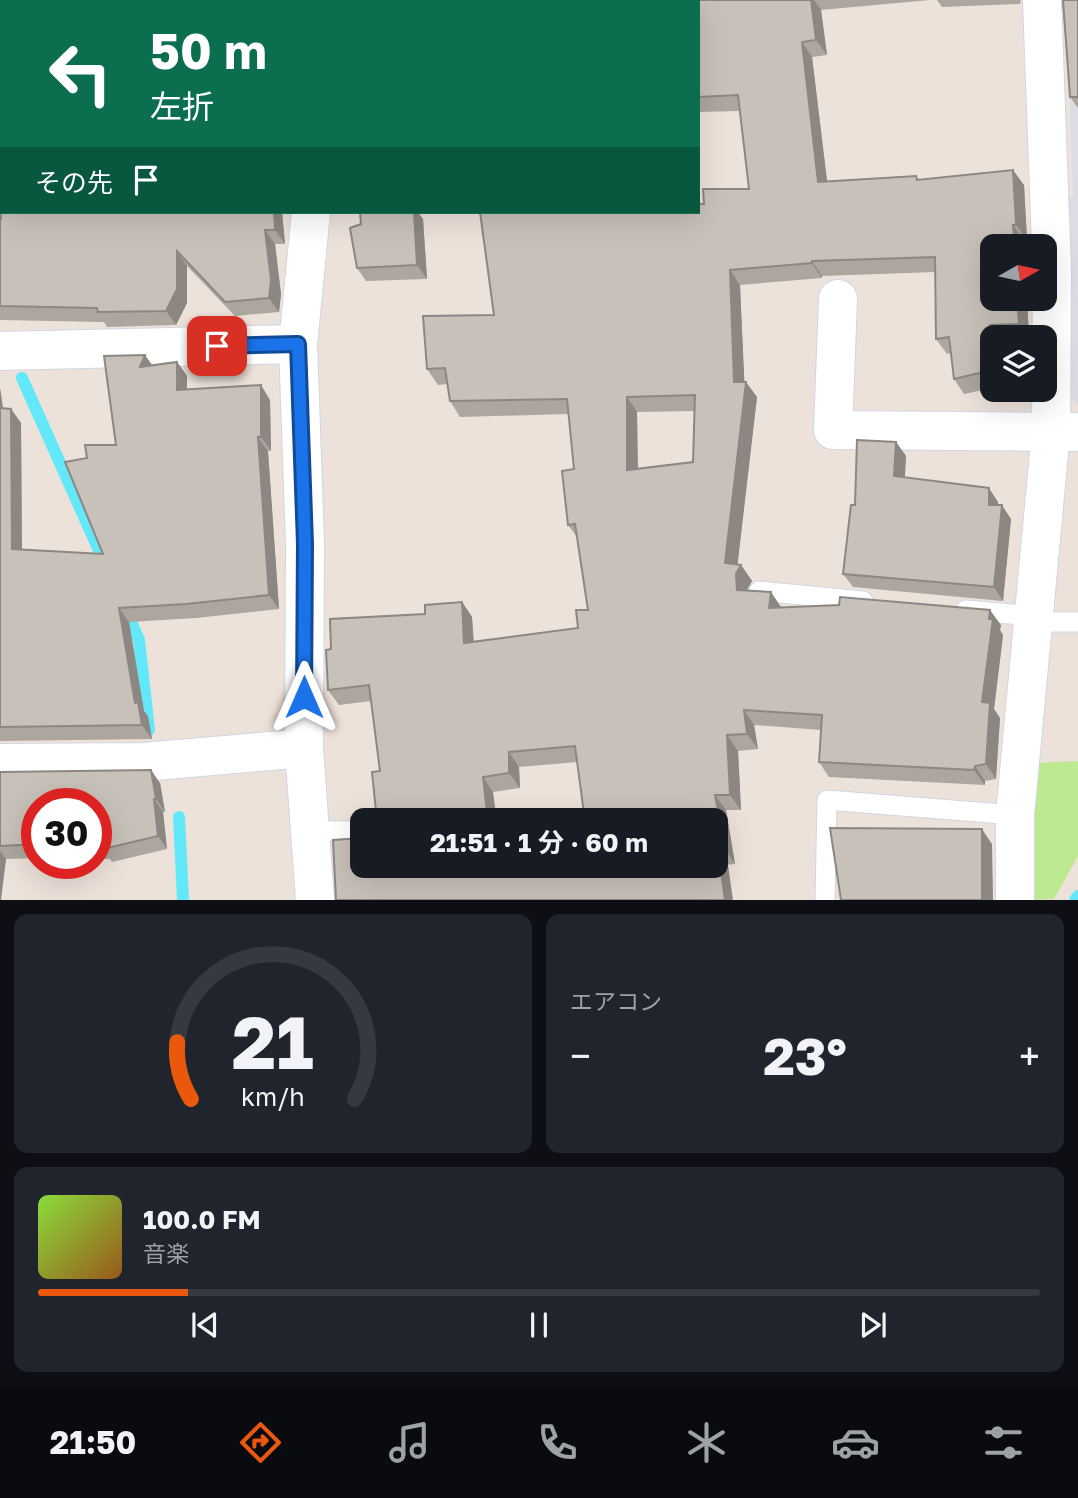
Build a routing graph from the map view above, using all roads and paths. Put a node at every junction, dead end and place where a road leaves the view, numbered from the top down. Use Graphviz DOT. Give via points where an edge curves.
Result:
graph roads {
  1 [pos="1042,0"];
  2 [pos="311,214"];
  3 [pos="838,299"];
  4 [pos="298,344"];
  5 [pos="0,351"];
  6 [pos="1064,432"];
  7 [pos="759,591"];
  8 [pos="883,603"];
  9 [pos="951,609"];
  10 [pos="1033,619"];
  11 [pos="1078,622"];
  12 [pos="304,748"];
  13 [pos="0,763"];
  14 [pos="1015,815"];
  15 [pos="312,831"];
  16 [pos="350,831"];
  17 [pos="315,900"];
  18 [pos="825,900"];
  19 [pos="1015,900"];
  1 -- 6 [label="street" via="1052,271"];
  2 -- 4 [label="street"];
  3 -- 6 [label="street" via="833,430"];
  4 -- 5 [label="street"];
  4 -- 12 [label="street" via="305,544"];
  6 -- 10 [label="street"];
  7 -- 8 [label="lane"];
  9 -- 10 [label="lane"];
  10 -- 11 [label="lane"];
  10 -- 14 [label="street"];
  12 -- 13 [label="street" via="144,762"];
  12 -- 15 [label="street"];
  14 -- 18 [label="lane" via="827,800"];
  14 -- 19 [label="street"];
  15 -- 16 [label="lane"];
  15 -- 17 [label="street"];
}
